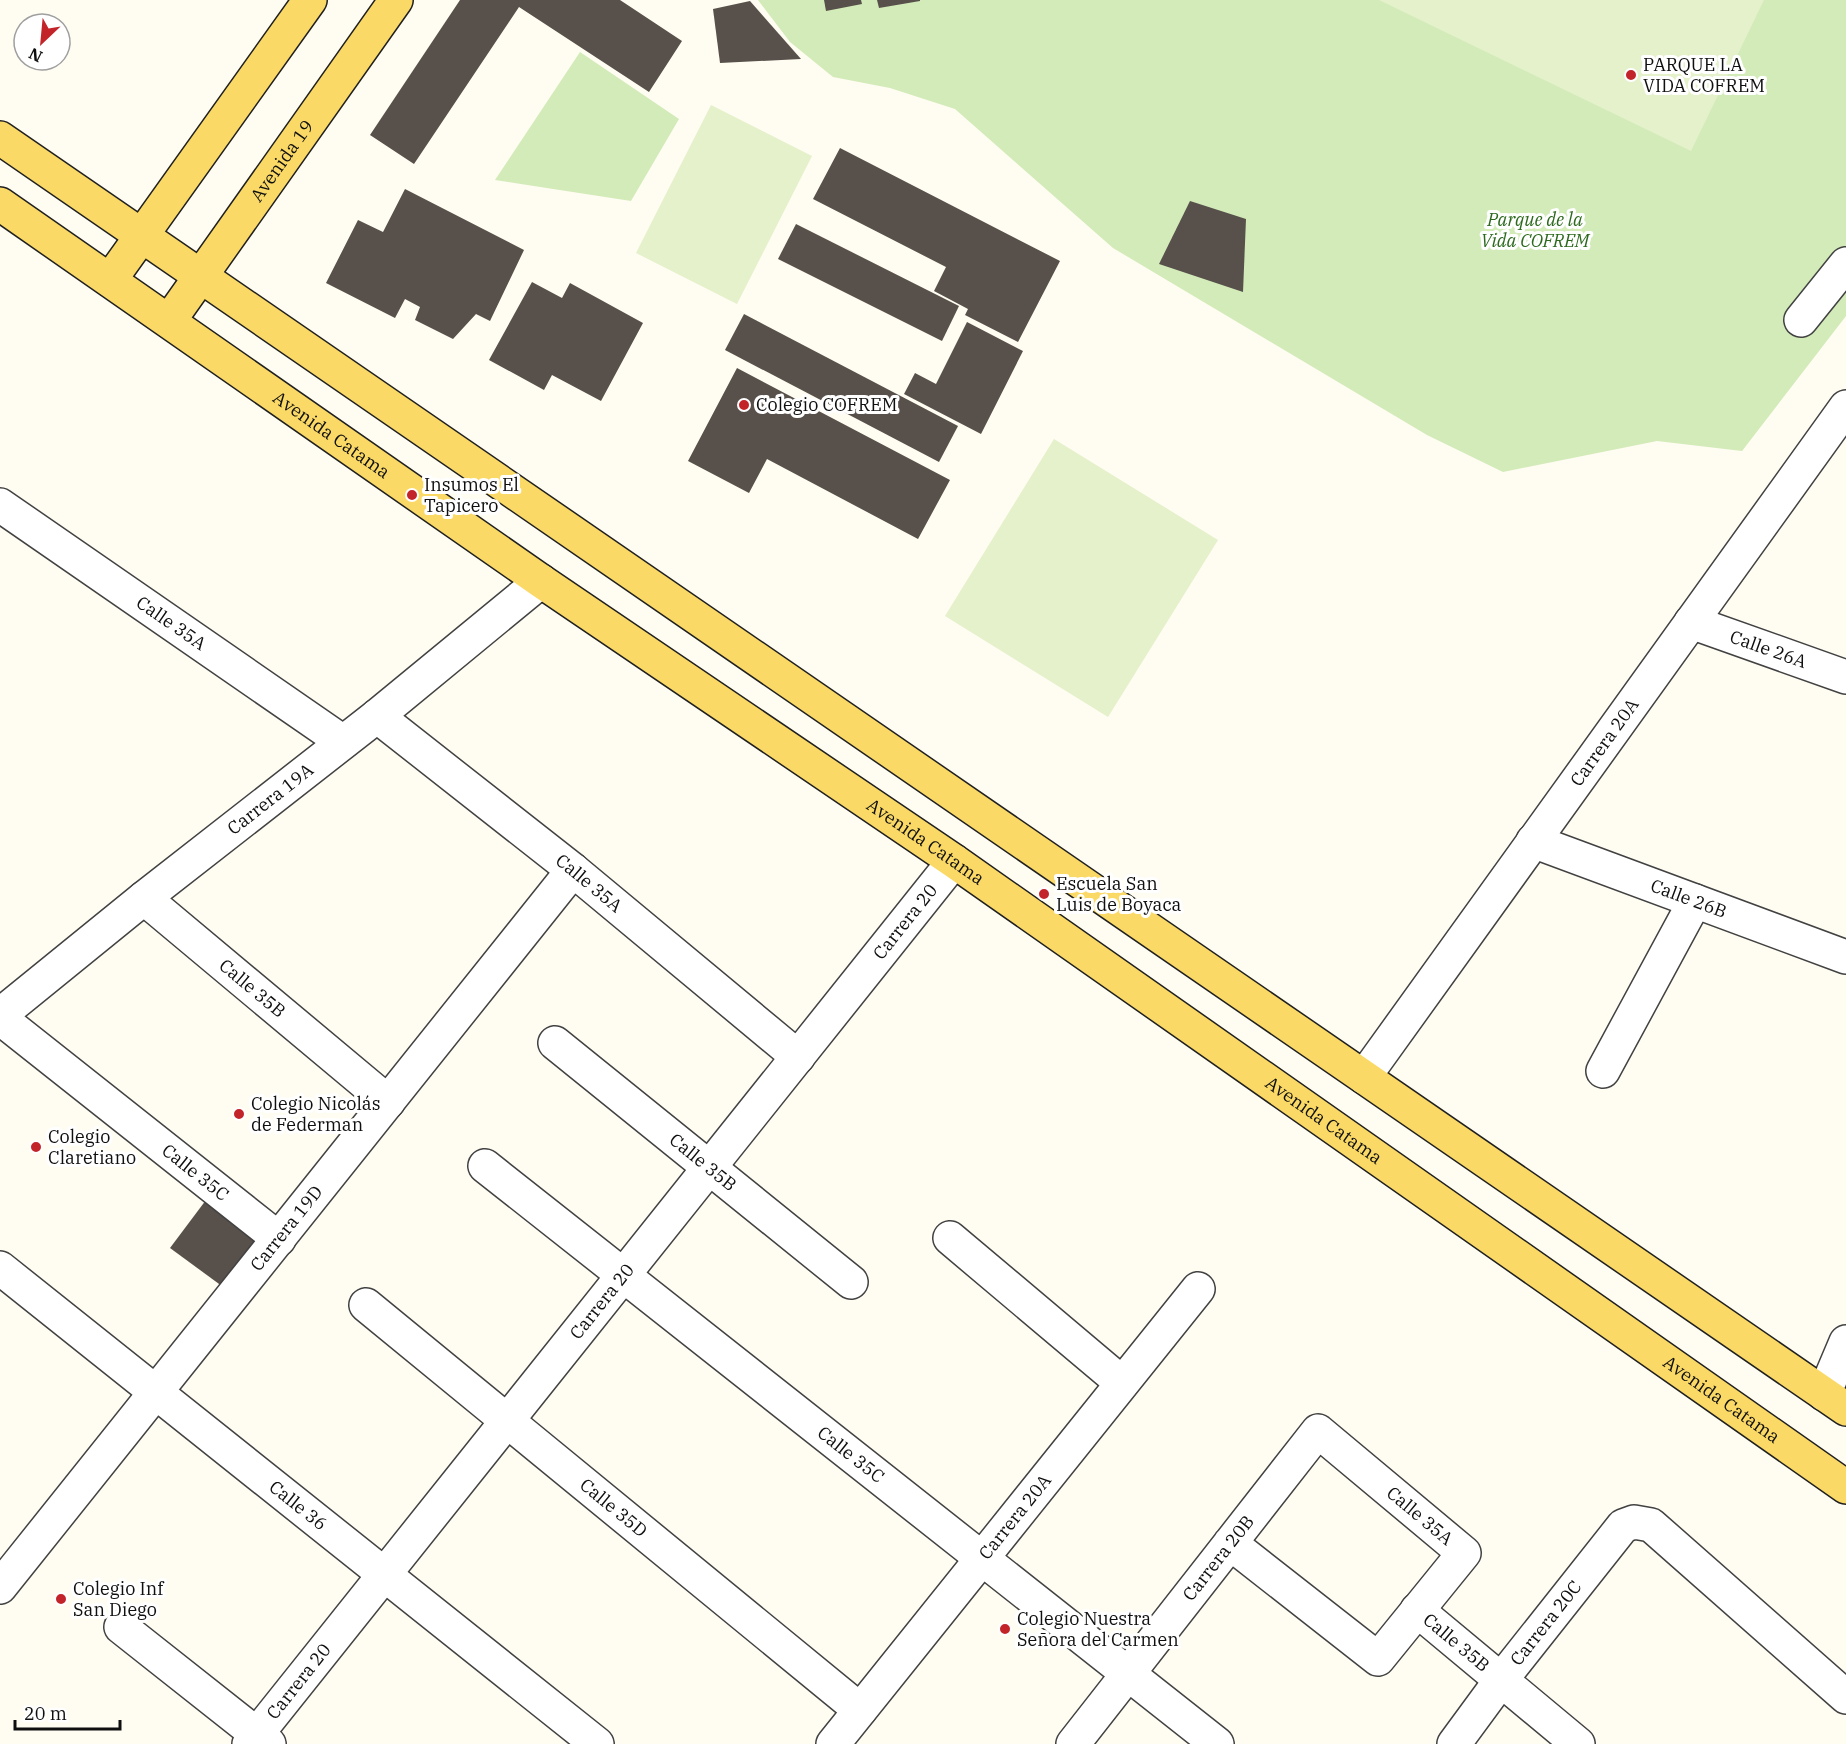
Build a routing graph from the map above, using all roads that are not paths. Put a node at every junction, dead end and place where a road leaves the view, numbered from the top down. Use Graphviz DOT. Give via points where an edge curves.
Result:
graph roads {
  1 [pos="310,0"];
  2 [pos="396,0"];
  3 [pos="0,138"];
  4 [pos="0,204"];
  5 [pos="142,236"];
  6 [pos="1846,264"];
  7 [pos="200,276"];
  8 [pos="110,280"];
  9 [pos="169,321"];
  10 [pos="1801,321"];
  11 [pos="1845,409"];
  12 [pos="0,505"];
  13 [pos="541,581"];
  14 [pos="1691,622"];
  15 [pos="1846,677"];
  16 [pos="377,716"];
  17 [pos="343,742"];
  18 [pos="1533,841"];
  19 [pos="954,861"];
  20 [pos="573,870"];
  21 [pos="144,898"];
  22 [pos="1695,901"];
  23 [pos="1846,957"];
  24 [pos="0,1017"];
  25 [pos="555,1043"];
  26 [pos="798,1056"];
  27 [pos="1603,1071"];
  28 [pos="1364,1077"];
  29 [pos="388,1102"];
  30 [pos="485,1166"];
  31 [pos="709,1167"];
  32 [pos="950,1238"];
  33 [pos="279,1239"];
  34 [pos="623,1275"];
  35 [pos="4,1280"];
  36 [pos="851,1282"];
  37 [pos="1198,1289"];
  38 [pos="366,1305"];
  39 [pos="1846,1342"];
  40 [pos="1122,1383"];
  41 [pos="156,1392"];
  42 [pos="1835,1401"];
  43 [pos="508,1421"];
  44 [pos="1318,1431"];
  45 [pos="1846,1487"];
  46 [pos="1230,1543"];
  47 [pos="982,1559"];
  48 [pos="385,1574"];
  49 [pos="0,1587"];
  50 [pos="1417,1610"];
  51 [pos="121,1627"];
  52 [pos="1128,1674"];
  53 [pos="1501,1680"];
  54 [pos="1846,1697"];
  55 [pos="860,1710"];
  56 [pos="258,1741"];
  57 [pos="597,1744"];
  58 [pos="833,1744"];
  59 [pos="1073,1744"];
  60 [pos="1217,1744"];
  61 [pos="1454,1744"];
  62 [pos="1578,1744"];
  1 -- 5 [label="main road"];
  2 -- 7 [label="main road, Avenida 19"];
  3 -- 5 [label="main road"];
  4 -- 8 [label="main road, Avenida Catama"];
  5 -- 7 [label="main road"];
  5 -- 8 [label="main road"];
  6 -- 10 [label="street"];
  7 -- 9 [label="main road, Avenida 19"];
  7 -- 28 [label="main road"];
  8 -- 9 [label="main road, Avenida Catama"];
  9 -- 13 [label="main road, Avenida Catama"];
  11 -- 14 [label="street, Carrera 20A"];
  12 -- 17 [label="street, Calle 35A"];
  13 -- 16 [label="street, Carrera 19A"];
  13 -- 19 [label="main road, Avenida Catama"];
  14 -- 15 [label="street, Calle 26A"];
  14 -- 18 [label="street, Carrera 20A"];
  16 -- 17 [label="street, Carrera 19A"];
  16 -- 20 [label="street, Calle 35A"];
  17 -- 21 [label="street, Carrera 19A"];
  18 -- 22 [label="street, Calle 26B"];
  18 -- 28 [label="street, Carrera 20A"];
  19 -- 26 [label="street, Carrera 20"];
  19 -- 45 [label="main road, Avenida Catama"];
  20 -- 26 [label="street, Calle 35A"];
  20 -- 29 [label="street, Carrera 19D"];
  21 -- 24 [label="street, Carrera 19A"];
  21 -- 29 [label="street, Calle 35B"];
  22 -- 23 [label="street, Calle 26B"];
  22 -- 27 [label="street"];
  24 -- 33 [label="street, Calle 35C"];
  25 -- 31 [label="street, Calle 35B"];
  26 -- 31 [label="street, Carrera 20"];
  28 -- 42 [label="main road"];
  29 -- 33 [label="street, Carrera 19D"];
  30 -- 34 [label="street, Calle 35C"];
  31 -- 34 [label="street, Carrera 20"];
  31 -- 36 [label="street, Calle 35B"];
  32 -- 40 [label="street"];
  33 -- 41 [label="street, Carrera 19D"];
  34 -- 43 [label="street, Carrera 20"];
  34 -- 47 [label="street, Calle 35C"];
  35 -- 41 [label="street, Calle 36"];
  37 -- 40 [label="street, Carrera 20A"];
  38 -- 43 [label="street, Calle 35D"];
  39 -- 42 [label="street"];
  40 -- 47 [label="street, Carrera 20A"];
  41 -- 48 [label="street, Calle 36"];
  41 -- 49 [label="street, Carrera 19D"];
  43 -- 48 [label="street, Carrera 20"];
  43 -- 55 [label="street, Calle 35D"];
  44 -- 46 [label="street, Carrera 20B"];
  44 -- 50 [label="street, Calle 35A" via="1464,1553"];
  46 -- 50 [label="street, Calle 35B" via="1378,1659"];
  46 -- 52 [label="street, Carrera 20B"];
  47 -- 52 [label="street, Calle 35C"];
  47 -- 55 [label="street, Carrera 20A"];
  48 -- 56 [label="street, Carrera 20"];
  48 -- 57 [label="street, Calle 36"];
  50 -- 53 [label="street, Calle 35B"];
  51 -- 56 [label="street"];
  52 -- 59 [label="street, Carrera 20B"];
  52 -- 60 [label="street, Calle 35C"];
  53 -- 54 [label="street, Carrera 20C" via="1623,1526 1634,1522 1651,1525"];
  53 -- 61 [label="street, Carrera 20C"];
  53 -- 62 [label="street, Calle 35B"];
  55 -- 58 [label="street, Carrera 20A"];
}
